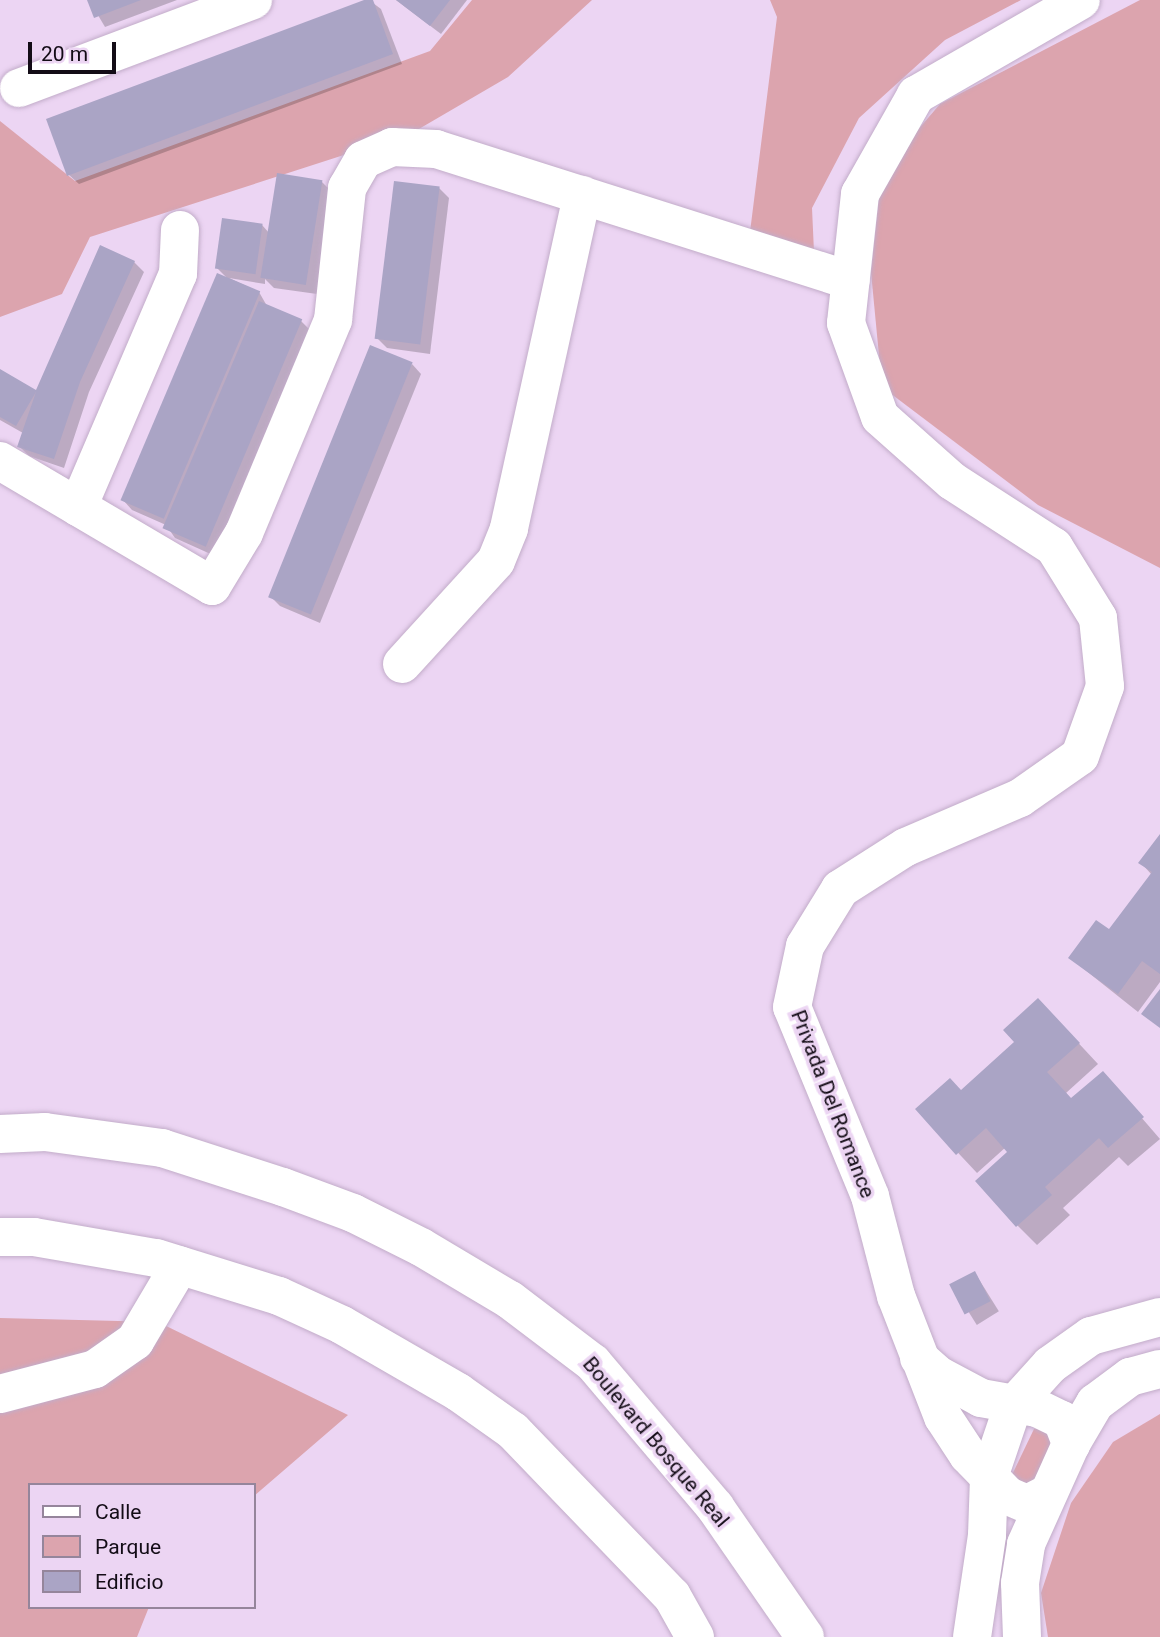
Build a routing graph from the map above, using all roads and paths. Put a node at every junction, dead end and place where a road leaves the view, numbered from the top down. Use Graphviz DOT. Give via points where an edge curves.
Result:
graph roads {
  1 [pos="253,0"];
  2 [pos="1081,0"];
  3 [pos="19,88"];
  4 [pos="582,195"];
  5 [pos="180,230"];
  6 [pos="851,281"];
  7 [pos="0,461"];
  8 [pos="78,507"];
  9 [pos="402,664"];
  10 [pos="0,1134"];
  11 [pos="0,1237"];
  12 [pos="180,1265"];
  13 [pos="1160,1317"];
  14 [pos="919,1358"];
  15 [pos="1160,1369"];
  16 [pos="0,1394"];
  17 [pos="1013,1406"];
  18 [pos="1071,1444"];
  19 [pos="989,1477"];
  20 [pos="1047,1494"];
  21 [pos="695,1637"];
  22 [pos="805,1637"];
  23 [pos="972,1637"];
  24 [pos="1022,1637"];
  1 -- 3 [label="street"];
  2 -- 6 [label="street, Privada Del Romance" via="916,94 860,194"];
  4 -- 6 [label="street"];
  4 -- 8 [label="street" via="436,149 392,147 363,160 347,188 333,320 244,533 212,586"];
  4 -- 9 [label="street" via="509,528 496,561"];
  5 -- 8 [label="street" via="178,274"];
  6 -- 14 [label="street, Privada Del Romance" via="846,323 880,417 952,481 1054,547 1098,618 1105,686 1080,756 1020,798 906,847 840,889 805,946 792,1007 870,1196 896,1297"];
  7 -- 8 [label="street"];
  10 -- 22 [label="street, Boulevard Bosque Real" via="45,1132 162,1148 283,1187 410,1241 510,1300 593,1363 715,1507"];
  11 -- 12 [label="street" via="48,1240"];
  12 -- 16 [label="street" via="135,1341 95,1369"];
  12 -- 21 [label="street" via="279,1296 342,1325 458,1392 513,1431 672,1595"];
  13 -- 17 [label="street" via="1091,1336 1050,1365"];
  14 -- 17 [label="street" via="938,1375 981,1398"];
  14 -- 19 [label="street, Privada Del Romance" via="952,1435"];
  15 -- 18 [label="street" via="1130,1377 1094,1403"];
  17 -- 18 [label="street" via="1037,1408 1062,1420"];
  17 -- 19 [label="street"];
  18 -- 20 [label="street"];
  19 -- 20 [label="street, Privada Del Romance" via="1008,1496 1027,1504"];
  19 -- 23 [label="street" via="987,1535"];
  20 -- 24 [label="street" via="1024,1557"];
}
